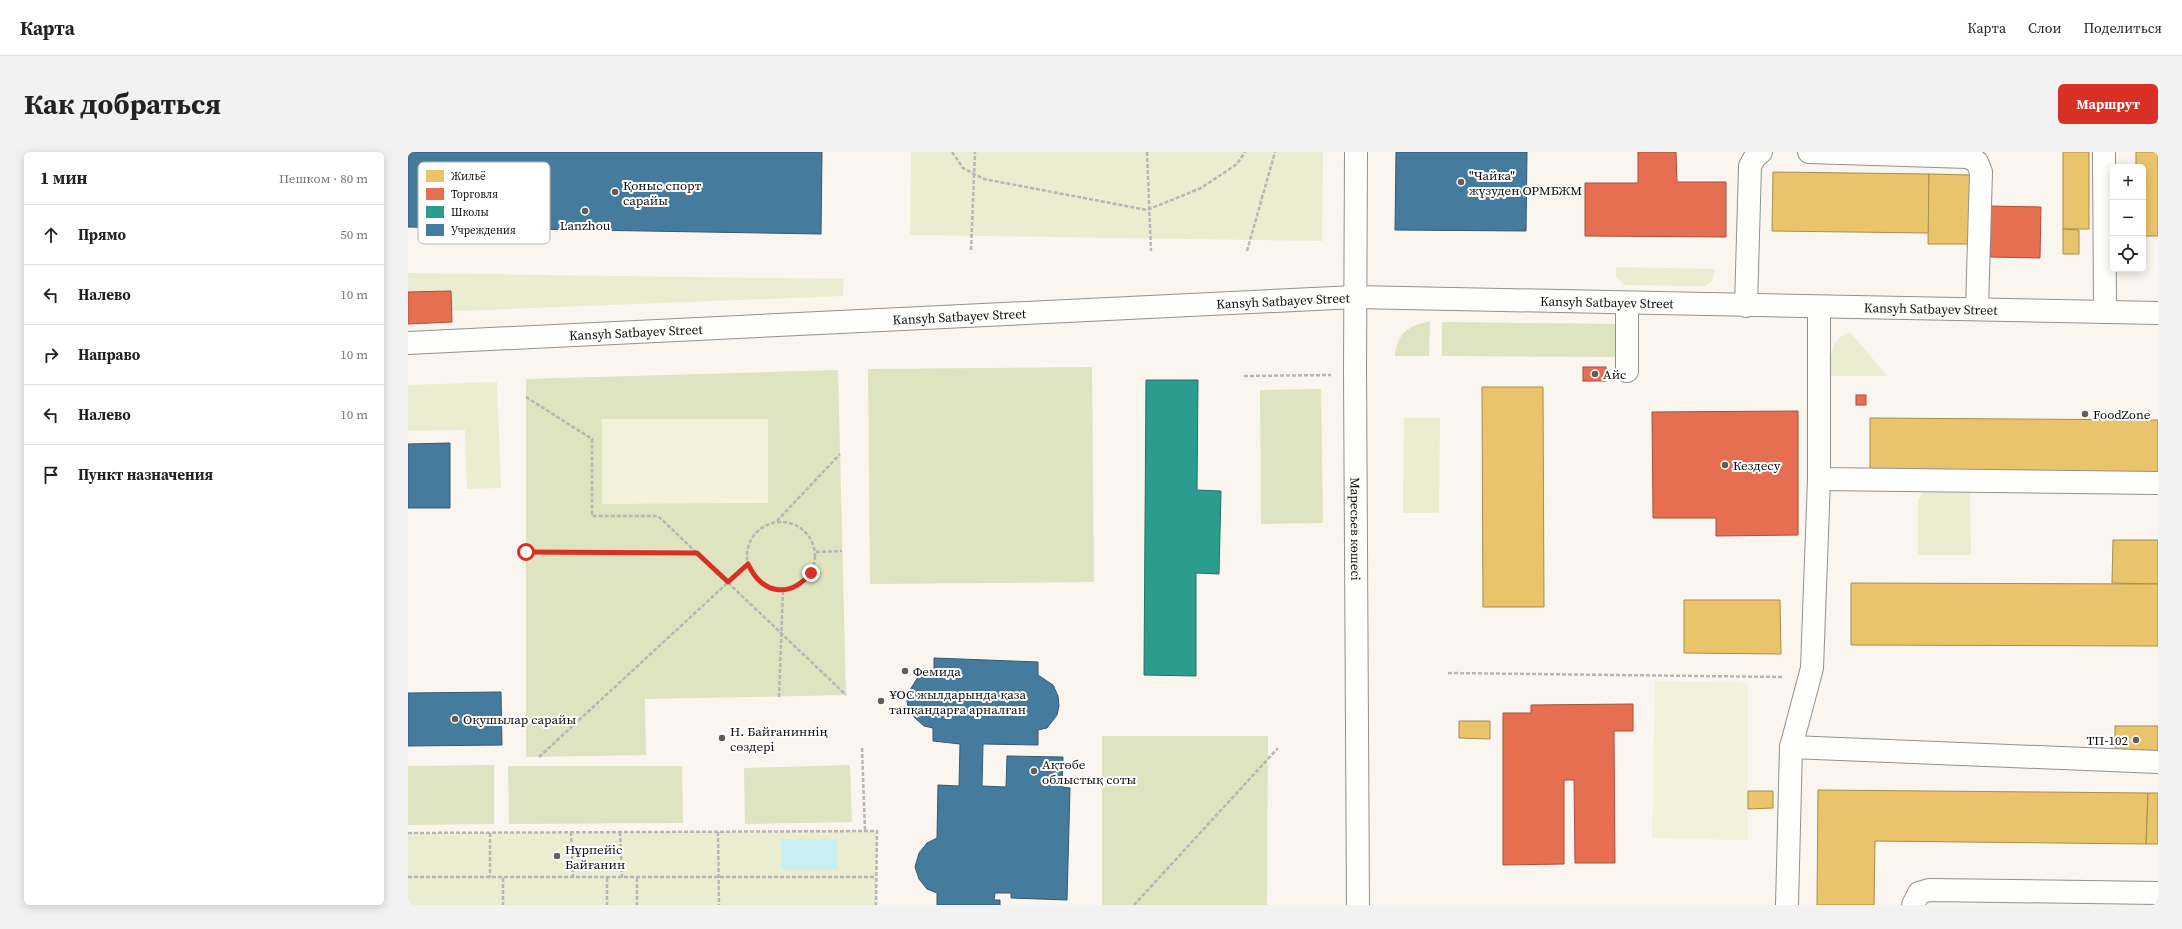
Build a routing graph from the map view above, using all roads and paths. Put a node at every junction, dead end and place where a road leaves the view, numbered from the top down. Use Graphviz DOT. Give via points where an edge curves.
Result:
graph roads {
  1 [pos="952,152"];
  2 [pos="975,152"];
  3 [pos="1147,152"];
  4 [pos="1245,152"];
  5 [pos="1275,152"];
  6 [pos="1356,152"];
  7 [pos="1761,152"];
  8 [pos="1809,152"];
  9 [pos="2104,152"];
  10 [pos="971,250"];
  11 [pos="1151,251"];
  12 [pos="1247,251"];
  13 [pos="1355,296"];
  14 [pos="1627,303"];
  15 [pos="1746,306"];
  16 [pos="1819,307"];
  17 [pos="1977,309"];
  18 [pos="2105,312"];
  19 [pos="2158,313"];
  20 [pos="408,343"];
  21 [pos="1627,371"];
  22 [pos="1331,375"];
  23 [pos="1244,376"];
  24 [pos="526,398"];
  25 [pos="840,454"];
  26 [pos="1819,479"];
  27 [pos="2158,483"];
  28 [pos="777,521"];
  29 [pos="842,551"];
  30 [pos="526,552"];
  31 [pos="816,552"];
  32 [pos="697,553"];
  33 [pos="748,564"];
  34 [pos="728,582"];
  35 [pos="783,590"];
  36 [pos="782,633"];
  37 [pos="1448,673"];
  38 [pos="1810,678"];
  39 [pos="846,695"];
  40 [pos="779,697"];
  41 [pos="1791,747"];
  42 [pos="862,748"];
  43 [pos="1278,748"];
  44 [pos="539,757"];
  45 [pos="2158,762"];
  46 [pos="865,831"];
  47 [pos="571,832"];
  48 [pos="620,832"];
  49 [pos="718,832"];
  50 [pos="408,833"];
  51 [pos="490,833"];
  52 [pos="408,877"];
  53 [pos="876,877"];
  54 [pos="490,878"];
  55 [pos="503,878"];
  56 [pos="573,878"];
  57 [pos="607,878"];
  58 [pos="622,878"];
  59 [pos="637,878"];
  60 [pos="719,878"];
  61 [pos="2158,893"];
  62 [pos="504,905"];
  63 [pos="607,905"];
  64 [pos="637,905"];
  65 [pos="719,905"];
  66 [pos="876,905"];
  67 [pos="1134,905"];
  68 [pos="1358,905"];
  69 [pos="1788,905"];
  70 [pos="1913,905"];
  1 -- 4 [label="path" via="963,168 984,179 1147,210 1201,188 1237,164"];
  2 -- 10 [label="path"];
  3 -- 11 [label="path"];
  5 -- 12 [label="path"];
  6 -- 13 [label="street, Маресьев көшесі"];
  7 -- 15 [label="street" via="1750,166"];
  8 -- 17 [label="street" via="1968,157 1977,162 1982,172"];
  9 -- 18 [label="street"];
  13 -- 14 [label="street, Kansyh Satbayev Street"];
  13 -- 20 [label="street, Kansyh Satbayev Street"];
  13 -- 68 [label="street, Маресьев көшесі"];
  14 -- 15 [label="street, Kansyh Satbayev Street"];
  14 -- 21 [label="street"];
  15 -- 16 [label="street, Kansyh Satbayev Street"];
  16 -- 17 [label="street, Kansyh Satbayev Street"];
  16 -- 26 [label="street"];
  17 -- 18 [label="street, Kansyh Satbayev Street"];
  18 -- 19 [label="street, Kansyh Satbayev Street"];
  22 -- 23 [label="path"];
  24 -- 32 [label="path" via="592,439 592,516 658,516"];
  25 -- 28 [label="path"];
  26 -- 27 [label="street"];
  26 -- 38 [label="street"];
  28 -- 31 [label="path" via="798,525 807,532"];
  28 -- 33 [label="path" via="766,524 750,540"];
  29 -- 31 [label="path"];
  30 -- 32 [label="path"];
  31 -- 35 [label="path" via="815,563 804,582"];
  32 -- 34 [label="path"];
  33 -- 34 [label="path"];
  33 -- 35 [label="path" via="760,583 771,589"];
  34 -- 36 [label="path"];
  34 -- 44 [label="path"];
  35 -- 36 [label="path"];
  36 -- 39 [label="path"];
  36 -- 40 [label="path"];
  37 -- 38 [label="path"];
  38 -- 41 [label="street"];
  41 -- 45 [label="street"];
  41 -- 69 [label="street"];
  42 -- 46 [label="path"];
  43 -- 67 [label="path"];
  46 -- 49 [label="path"];
  46 -- 53 [label="path" via="877,831"];
  47 -- 48 [label="path"];
  47 -- 51 [label="path"];
  47 -- 56 [label="path"];
  48 -- 49 [label="path"];
  48 -- 58 [label="path"];
  49 -- 60 [label="path"];
  50 -- 51 [label="path"];
  51 -- 54 [label="path"];
  52 -- 54 [label="path"];
  53 -- 60 [label="path"];
  53 -- 66 [label="path"];
  54 -- 55 [label="path"];
  55 -- 56 [label="path"];
  55 -- 62 [label="path"];
  56 -- 57 [label="path"];
  57 -- 58 [label="path"];
  57 -- 63 [label="path"];
  58 -- 59 [label="path"];
  59 -- 60 [label="path"];
  59 -- 64 [label="path"];
  60 -- 65 [label="path"];
  61 -- 70 [label="street" via="1930,890 1918,893"];
}
